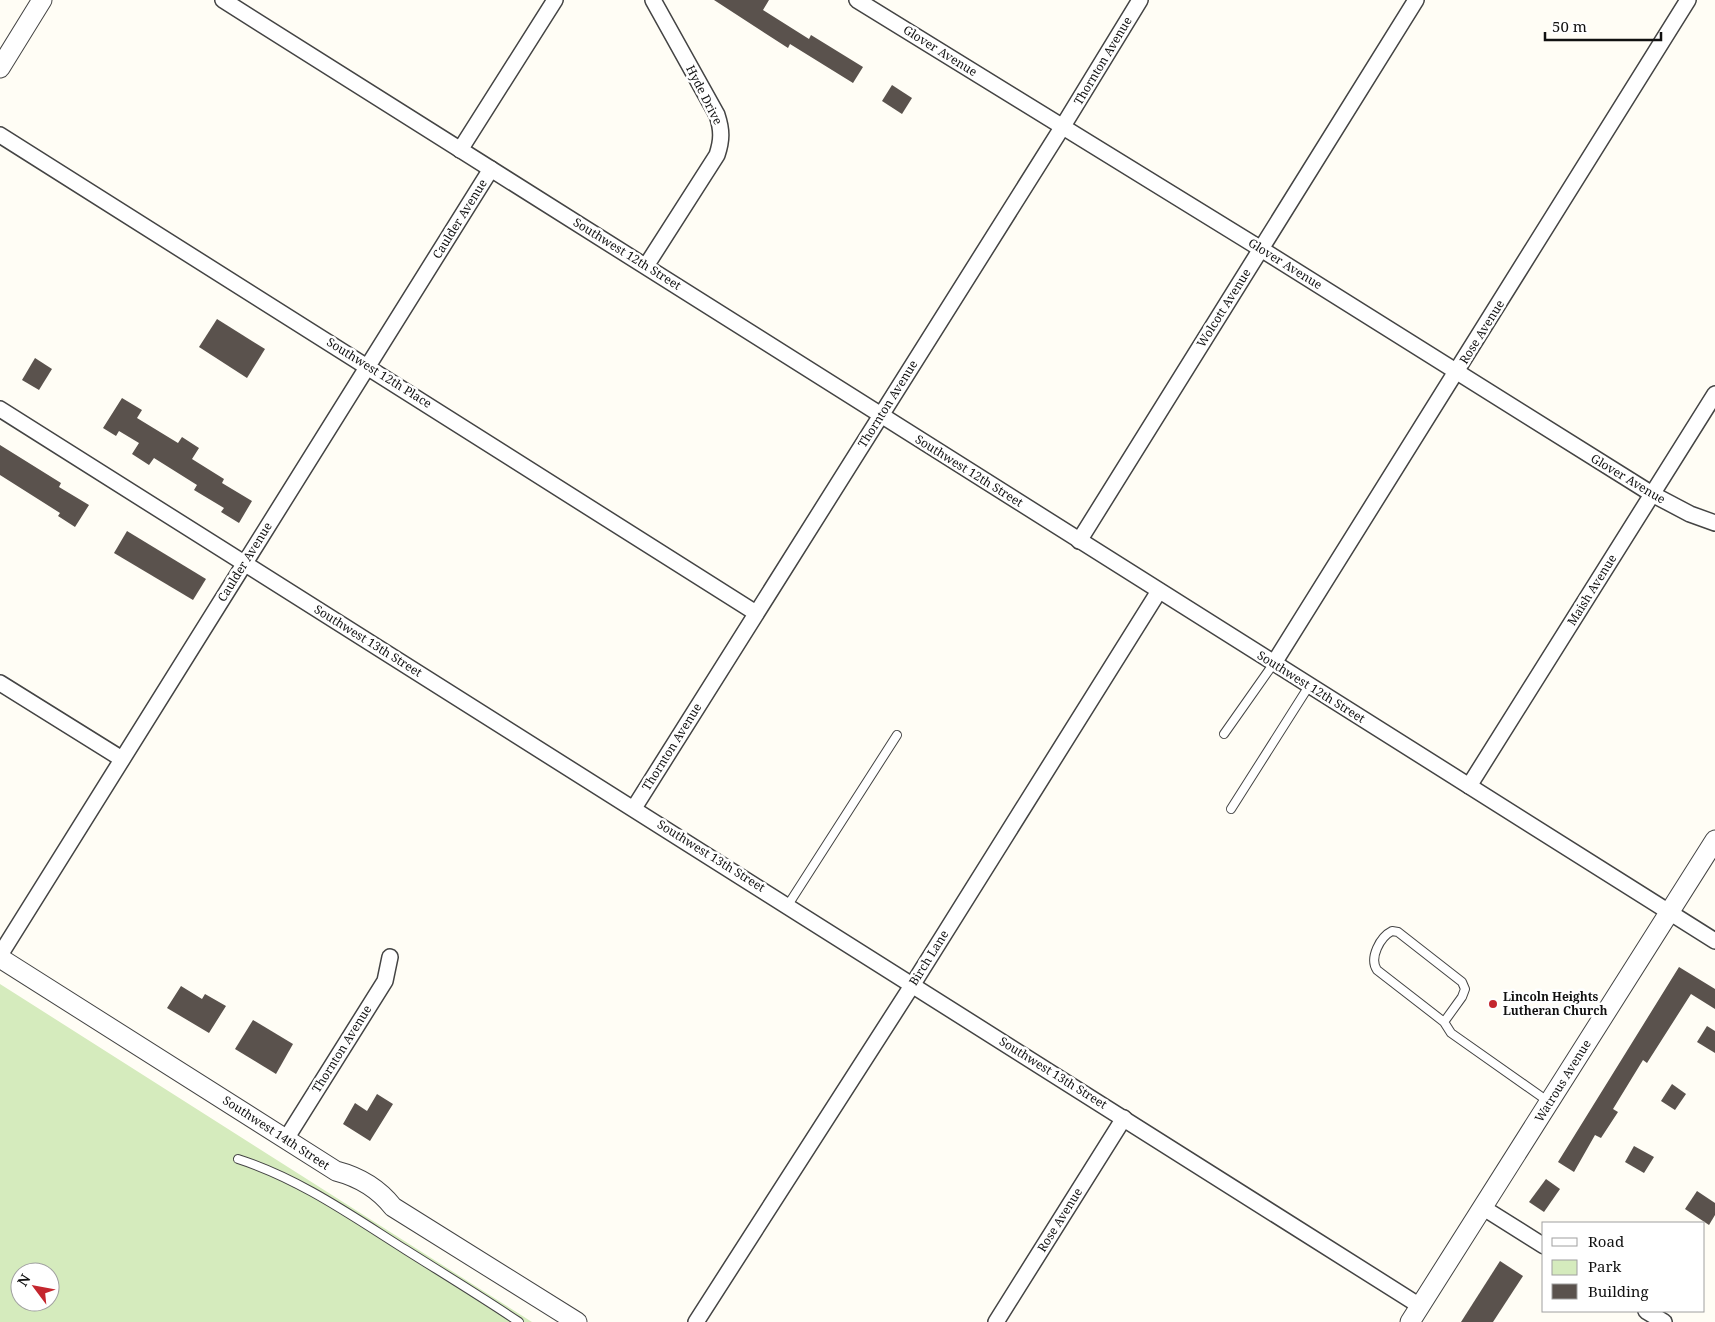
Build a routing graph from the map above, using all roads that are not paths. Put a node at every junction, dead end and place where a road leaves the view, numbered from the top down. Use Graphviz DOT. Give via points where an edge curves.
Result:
graph roads {
  1 [pos="42,0"];
  2 [pos="223,0"];
  3 [pos="555,0"];
  4 [pos="653,0"];
  5 [pos="857,0"];
  6 [pos="1140,0"];
  7 [pos="1416,0"];
  8 [pos="1688,0"];
  9 [pos="0,68"];
  10 [pos="1063,126"];
  11 [pos="0,135"];
  12 [pos="460,150"];
  13 [pos="491,169"];
  14 [pos="1261,248"];
  15 [pos="646,266"];
  16 [pos="368,366"];
  17 [pos="1457,372"];
  18 [pos="1715,394"];
  19 [pos="0,409"];
  20 [pos="881,415"];
  21 [pos="1652,494"];
  22 [pos="1715,523"];
  23 [pos="1079,541"];
  24 [pos="244,563"];
  25 [pos="1159,591"];
  26 [pos="756,613"];
  27 [pos="1274,663"];
  28 [pos="0,683"];
  29 [pos="1309,686"];
  30 [pos="1224,734"];
  31 [pos="897,735"];
  32 [pos="122,759"];
  33 [pos="1469,786"];
  34 [pos="634,808"];
  35 [pos="1231,809"];
  36 [pos="1715,840"];
  37 [pos="788,905"];
  38 [pos="1669,913"];
  39 [pos="1715,941"];
  40 [pos="0,956"];
  41 [pos="390,956"];
  42 [pos="913,984"];
  43 [pos="1444,1022"];
  44 [pos="1549,1102"];
  45 [pos="1124,1118"];
  46 [pos="286,1139"];
  47 [pos="238,1159"];
  48 [pos="1482,1207"];
  49 [pos="1542,1245"];
  50 [pos="1420,1306"];
  51 [pos="1648,1312"];
  52 [pos="519,1322"];
  53 [pos="576,1322"];
  54 [pos="696,1322"];
  55 [pos="996,1322"];
  56 [pos="1410,1322"];
  57 [pos="1664,1322"];
  1 -- 9 [label="street"];
  2 -- 12 [label="street, Southwest 12th Street"];
  3 -- 12 [label="street"];
  4 -- 15 [label="street, Hyde Drive" via="717,115 721,142 717,155"];
  5 -- 10 [label="street, Glover Avenue"];
  6 -- 10 [label="street, Thornton Avenue"];
  7 -- 14 [label="street, Wolcott Avenue"];
  8 -- 17 [label="street, Rose Avenue"];
  10 -- 14 [label="street, Glover Avenue"];
  10 -- 20 [label="street, Thornton Avenue"];
  11 -- 16 [label="street, Southwest 12th Place"];
  12 -- 13 [label="street, Southwest 12th Street"];
  13 -- 15 [label="street, Southwest 12th Street"];
  13 -- 16 [label="street, Caulder Avenue"];
  14 -- 17 [label="street, Glover Avenue"];
  14 -- 23 [label="street, Wolcott Avenue"];
  15 -- 20 [label="street, Southwest 12th Street"];
  16 -- 24 [label="street, Caulder Avenue"];
  16 -- 26 [label="street, Southwest 12th Place"];
  17 -- 21 [label="street, Glover Avenue"];
  17 -- 27 [label="street, Rose Avenue"];
  18 -- 21 [label="street, Maish Avenue"];
  19 -- 24 [label="street, Southwest 13th Street"];
  20 -- 23 [label="street, Southwest 12th Street"];
  20 -- 26 [label="street, Thornton Avenue"];
  21 -- 22 [label="street, Glover Avenue"];
  21 -- 33 [label="street, Maish Avenue"];
  23 -- 25 [label="street, Southwest 12th Street"];
  24 -- 32 [label="street, Caulder Avenue"];
  24 -- 34 [label="street, Southwest 13th Street"];
  25 -- 27 [label="street, Southwest 12th Street"];
  25 -- 42 [label="street, Birch Lane"];
  26 -- 34 [label="street, Thornton Avenue"];
  27 -- 29 [label="street, Southwest 12th Street"];
  27 -- 30 [label="lane"];
  28 -- 32 [label="street"];
  29 -- 33 [label="street, Southwest 12th Street"];
  29 -- 35 [label="lane"];
  31 -- 37 [label="lane"];
  32 -- 40 [label="street, Caulder Avenue"];
  33 -- 38 [label="street, Southwest 12th Street"];
  34 -- 37 [label="street, Southwest 13th Street"];
  36 -- 38 [label="street, Watrous Avenue"];
  37 -- 42 [label="street, Southwest 13th Street"];
  38 -- 39 [label="street, Southwest 12th Street"];
  38 -- 44 [label="street, Watrous Avenue"];
  40 -- 46 [label="street, Southwest 14th Street"];
  41 -- 46 [label="street, Thornton Avenue" via="385,981"];
  42 -- 45 [label="street, Southwest 13th Street"];
  42 -- 54 [label="street, Birch Lane"];
  43 -- 43 [label="lane" via="1373,964 1373,957 1387,933 1398,932 1462,982 1465,989 1462,996"];
  43 -- 44 [label="lane" via="1451,1033"];
  44 -- 48 [label="street, Watrous Avenue"];
  45 -- 50 [label="street, Southwest 13th Street"];
  45 -- 55 [label="street, Rose Avenue"];
  46 -- 53 [label="street, Southwest 14th Street" via="336,1171 371,1186 393,1207"];
  47 -- 52 [label="lane" via="267,1168 301,1185"];
  48 -- 49 [label="street"];
  48 -- 50 [label="street, Watrous Avenue"];
  50 -- 56 [label="street, Watrous Avenue"];
  51 -- 57 [label="street"];
}
